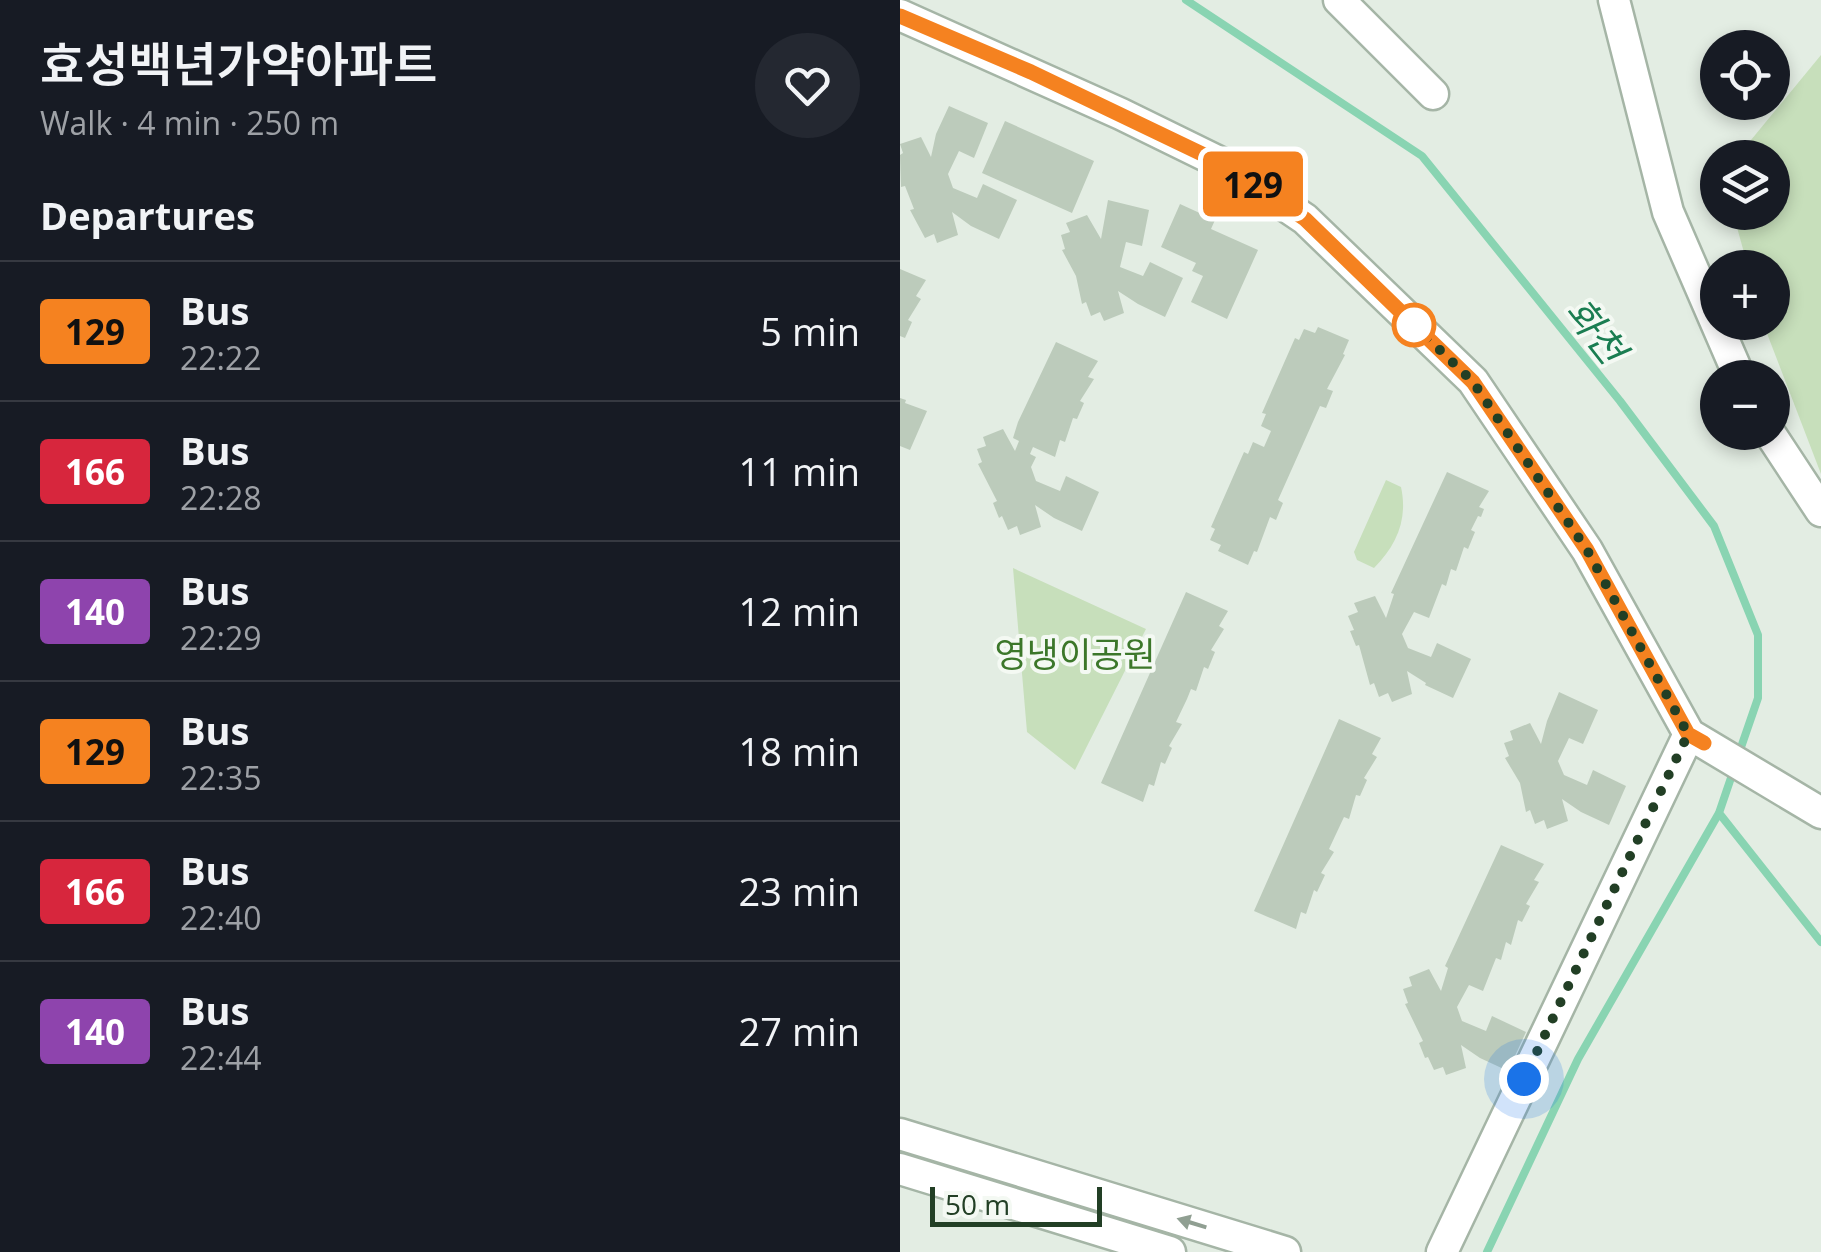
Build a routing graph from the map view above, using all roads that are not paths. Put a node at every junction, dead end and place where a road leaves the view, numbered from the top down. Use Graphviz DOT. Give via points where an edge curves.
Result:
graph roads {
  1 [pos="1339,0"];
  2 [pos="1614,0"];
  3 [pos="900,16"];
  4 [pos="1433,94"];
  5 [pos="1732,360"];
  6 [pos="1781,450"];
  7 [pos="1821,511"];
  8 [pos="1696,738"];
  9 [pos="1821,813"];
  10 [pos="900,1134"];
  11 [pos="900,1169"];
  12 [pos="1170,1252"];
  13 [pos="1285,1252"];
  14 [pos="1442,1252"];
  1 -- 4 [label="street"];
  2 -- 5 [label="street" via="1668,212"];
  3 -- 8 [label="street" via="1223,164 1305,219 1473,382 1587,550"];
  6 -- 7 [label="street"];
  8 -- 9 [label="street"];
  8 -- 14 [label="street"];
  13 -- 10 [label="street, one-way"];
  11 -- 12 [label="street"];
}
